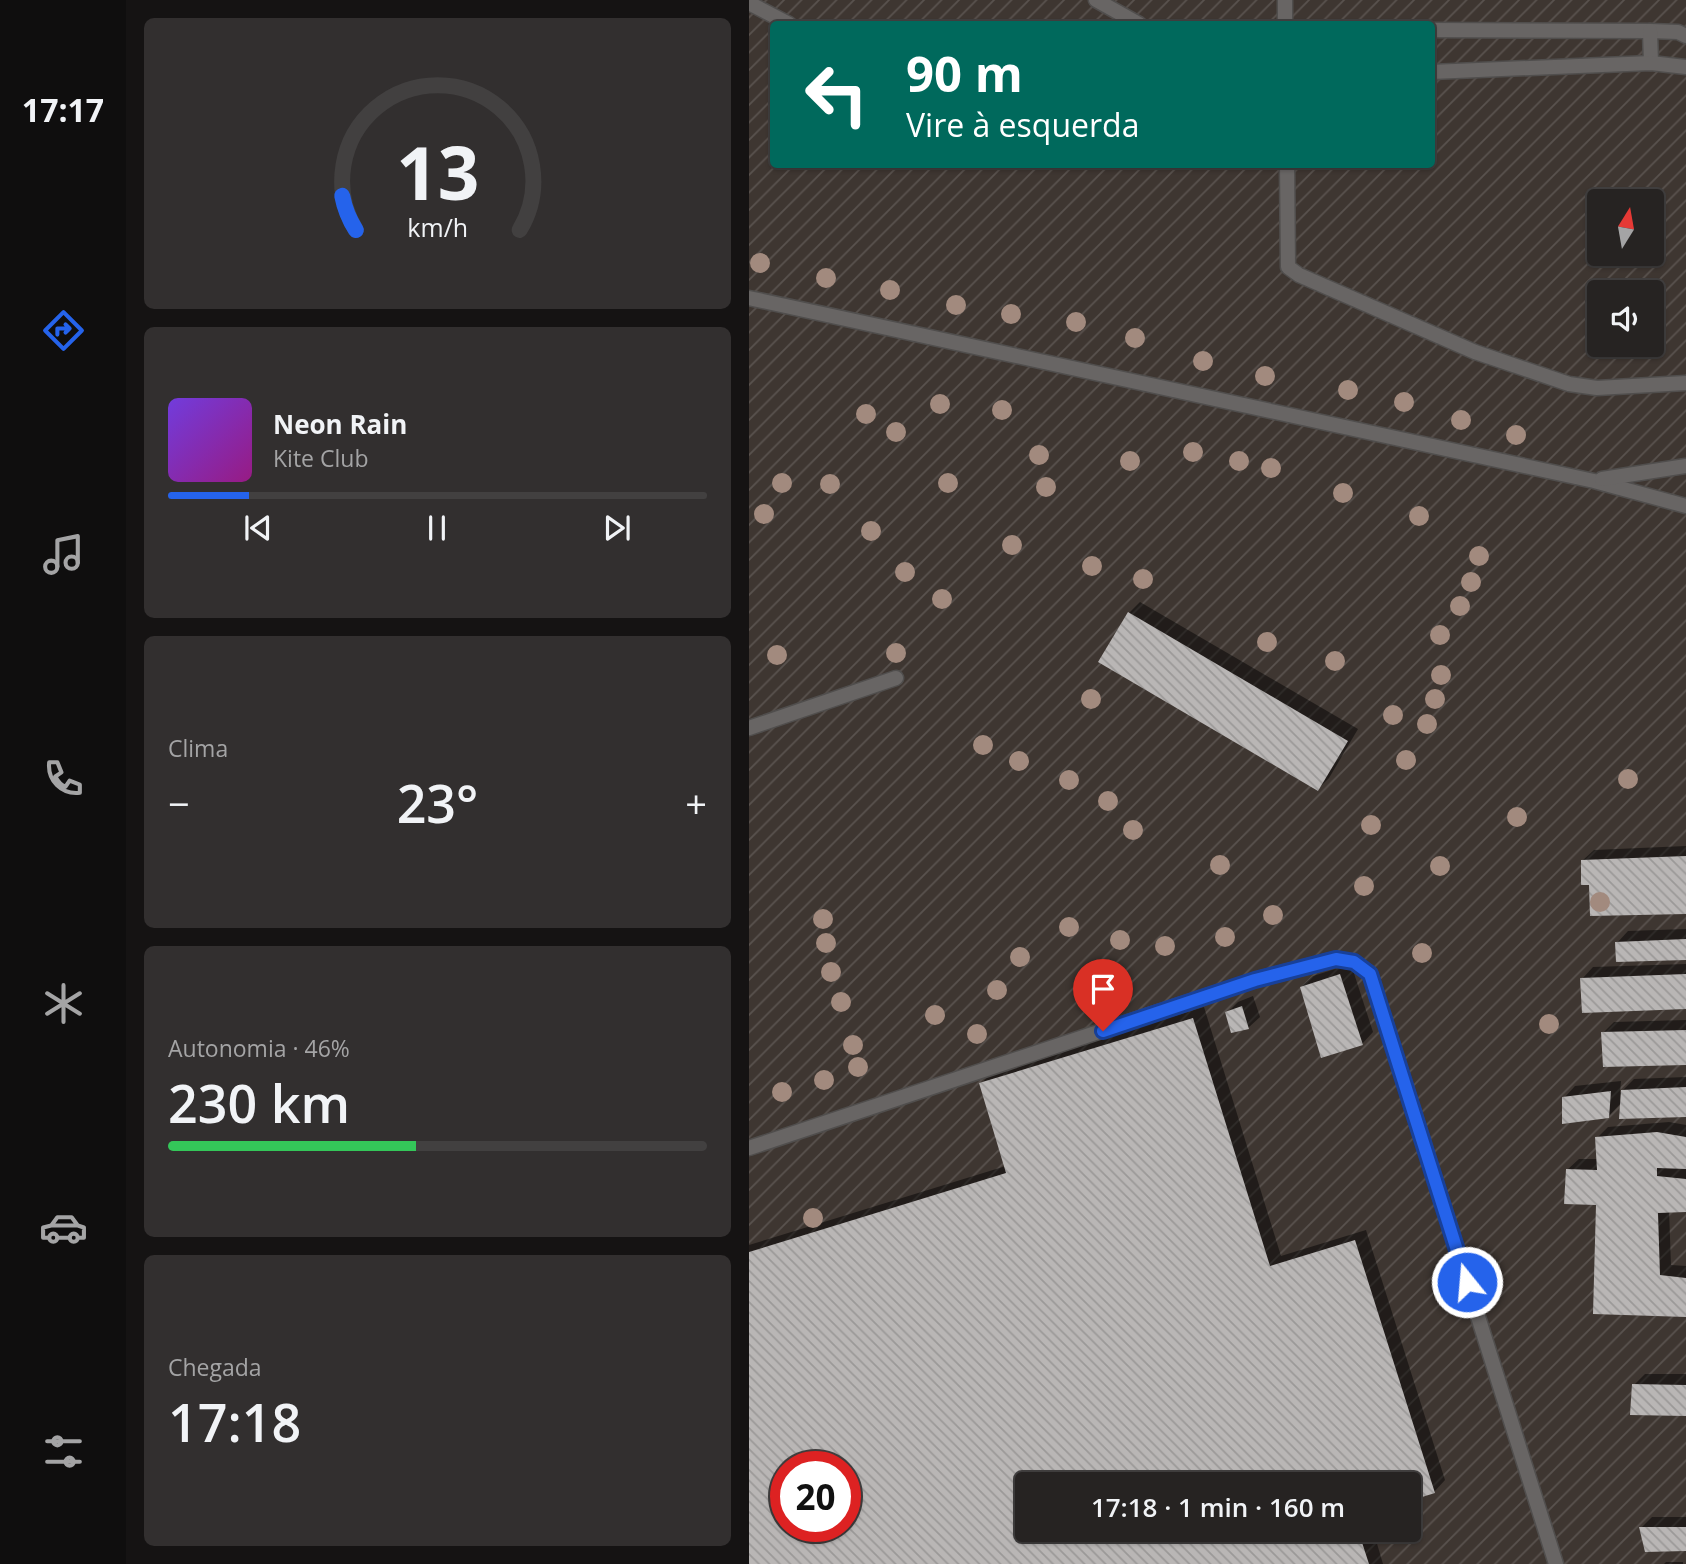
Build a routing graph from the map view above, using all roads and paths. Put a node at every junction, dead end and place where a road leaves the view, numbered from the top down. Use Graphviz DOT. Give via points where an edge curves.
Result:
graph roads {
  1 [pos="1095,0"];
  2 [pos="1285,0"];
  3 [pos="749,3"];
  4 [pos="783,21"];
  5 [pos="1134,21"];
  6 [pos="1285,21"];
  7 [pos="1435,30"];
  8 [pos="1650,31"];
  9 [pos="1683,33"];
  10 [pos="1651,63"];
  11 [pos="1686,67"];
  12 [pos="1435,72"];
  13 [pos="1287,168"];
  14 [pos="749,298"];
  15 [pos="1686,383"];
  16 [pos="1686,466"];
  17 [pos="1594,481"];
  18 [pos="1686,506"];
  19 [pos="896,678"];
  20 [pos="749,728"];
  21 [pos="749,1148"];
  22 [pos="1556,1564"];
  1 -- 5 [label="lane"];
  2 -- 6 [label="lane"];
  3 -- 4 [label="lane"];
  7 -- 8 [label="lane"];
  8 -- 9 [label="lane"];
  8 -- 10 [label="lane"];
  10 -- 11 [label="lane"];
  10 -- 12 [label="lane"];
  13 -- 15 [label="lane" via="1288,267 1299,275 1475,352 1569,384 1597,388"];
  14 -- 17 [label="lane"];
  16 -- 17 [label="lane"];
  17 -- 18 [label="lane"];
  19 -- 20 [label="lane"];
  21 -- 22 [label="lane" via="1255,980 1336,959 1354,962 1370,974"];
}
